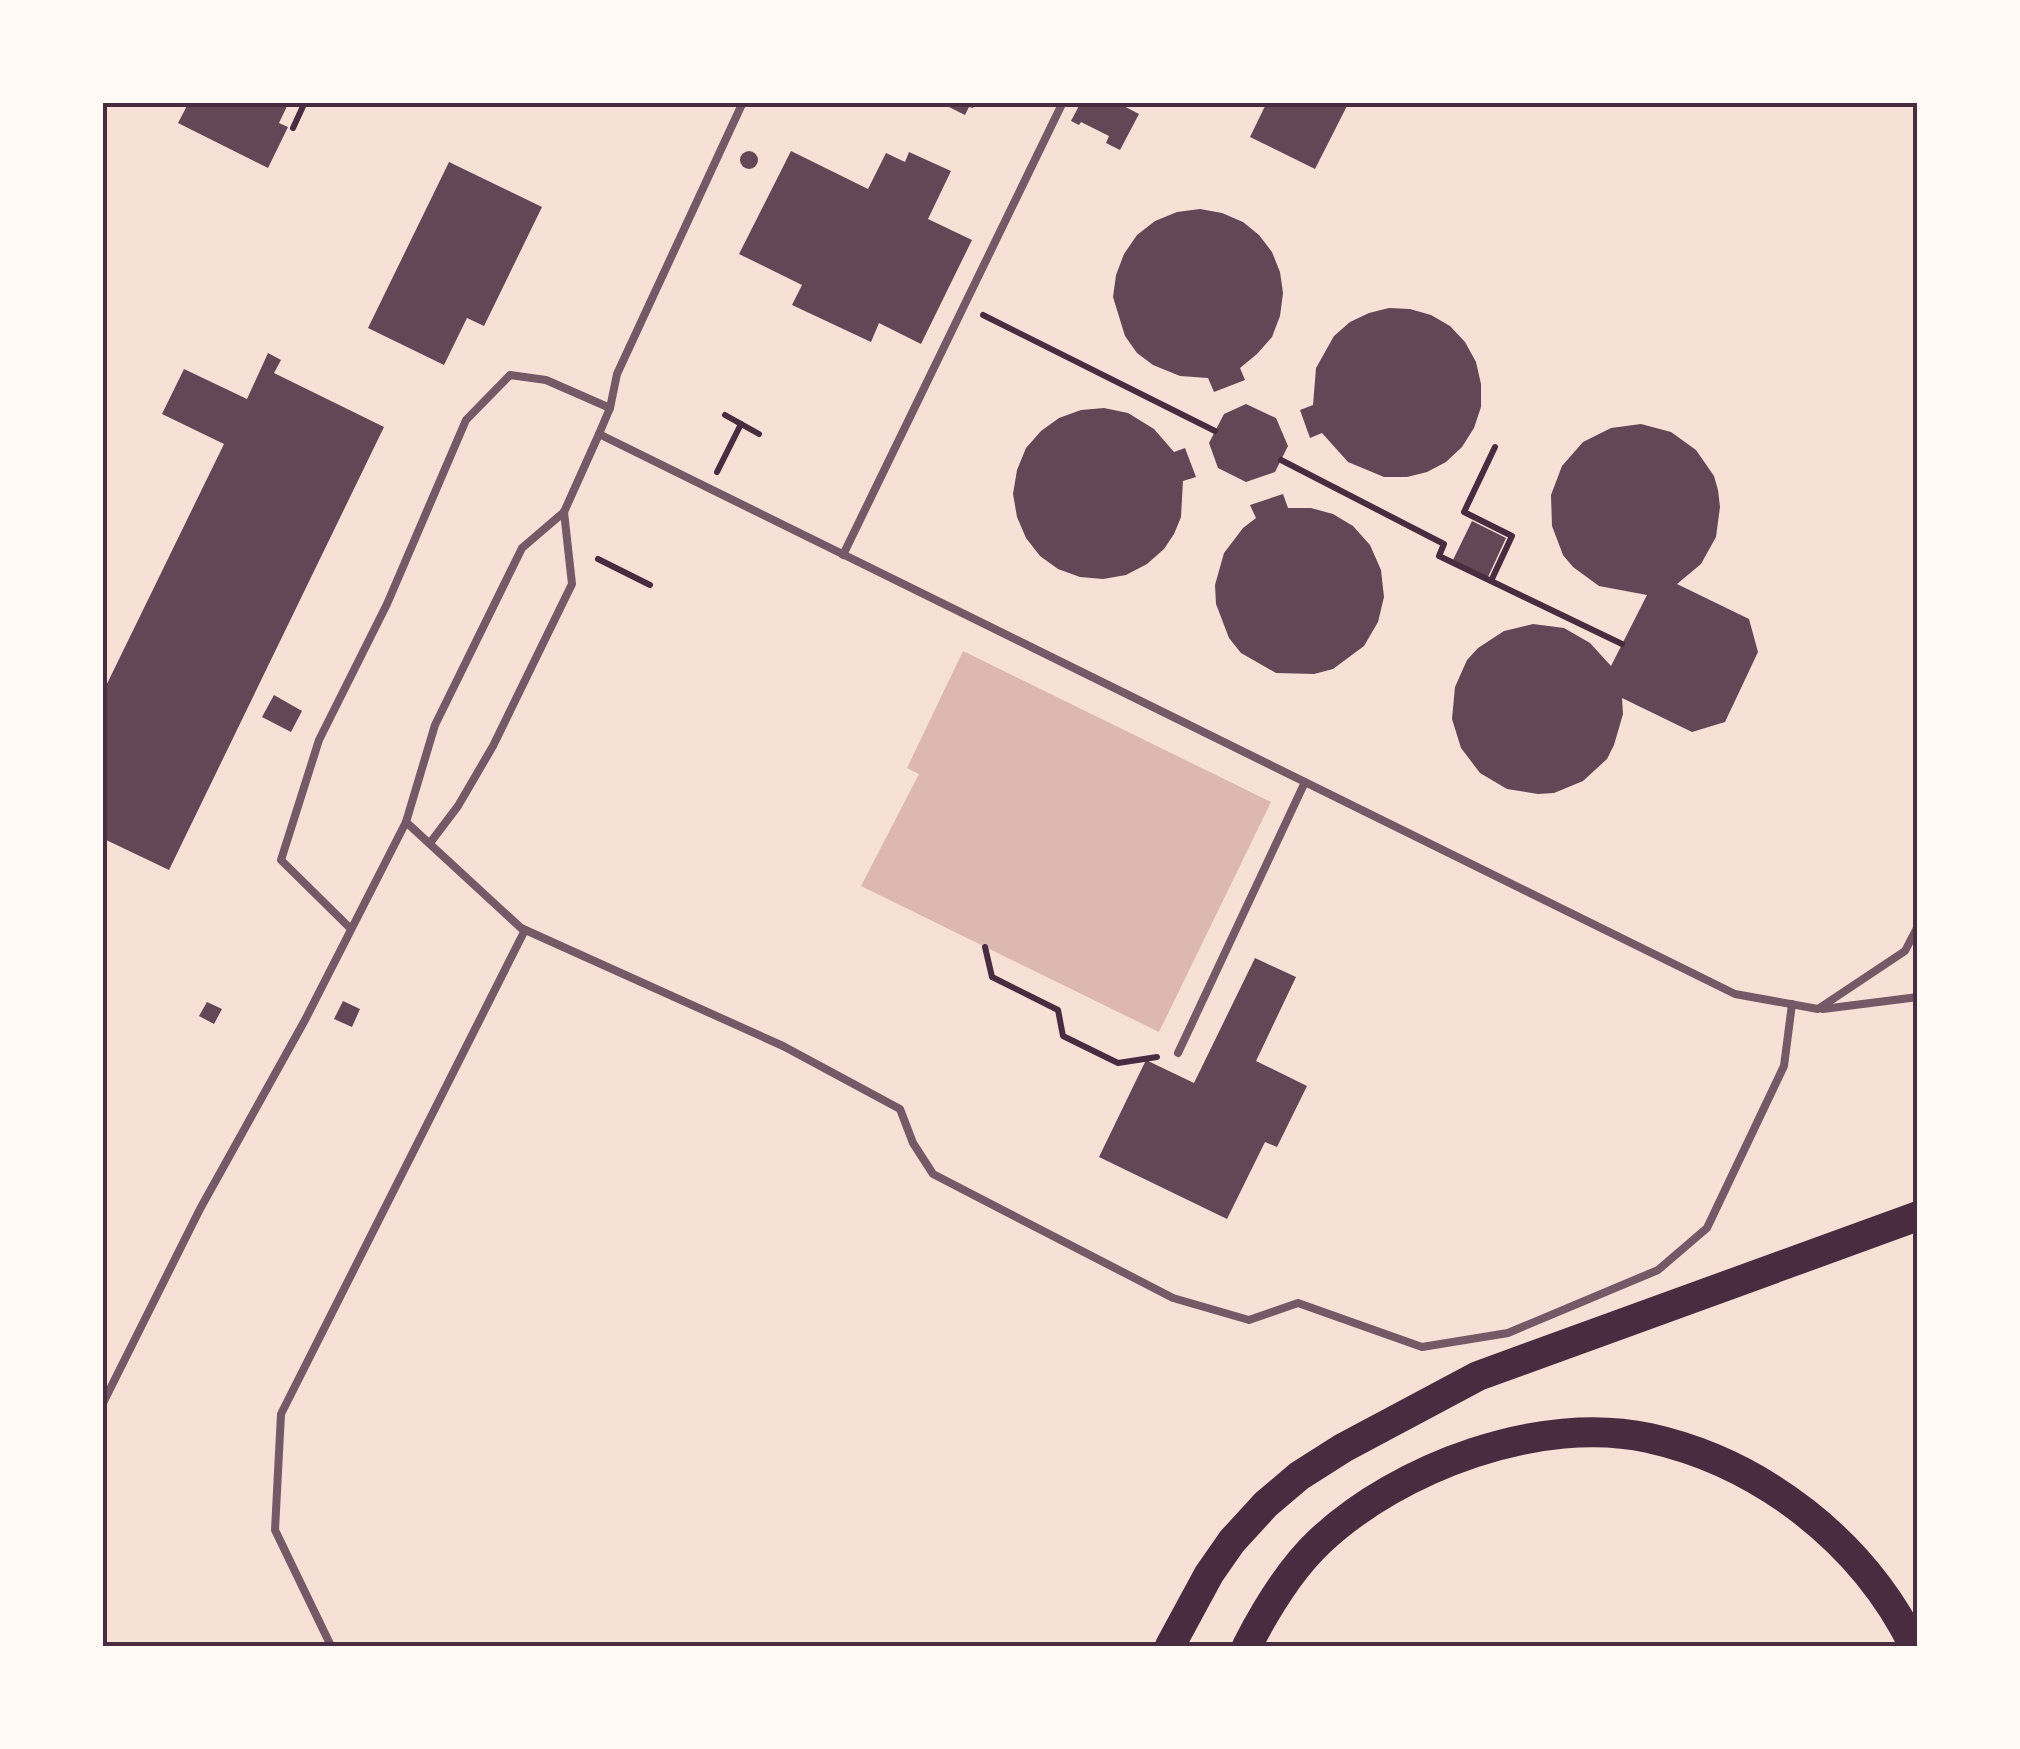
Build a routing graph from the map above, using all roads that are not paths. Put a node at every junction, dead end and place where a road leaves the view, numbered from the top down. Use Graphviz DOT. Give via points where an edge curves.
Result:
graph roads {
  1 [pos="743,102"];
  2 [pos="1063,102"];
  3 [pos="610,408"];
  4 [pos="599,434"];
  5 [pos="564,512"];
  6 [pos="843,555"];
  7 [pos="1305,782"];
  8 [pos="406,822"];
  9 [pos="430,843"];
  10 [pos="1918,926"];
  11 [pos="351,929"];
  12 [pos="525,930"];
  13 [pos="1918,998"];
  14 [pos="1906,999"];
  15 [pos="1792,1004"];
  16 [pos="1818,1009"];
  17 [pos="1918,1011"];
  18 [pos="1178,1053"];
  19 [pos="1918,1216"];
  20 [pos="102,1405"];
  21 [pos="331,1646"];
  22 [pos="1170,1646"];
  23 [pos="1247,1646"];
  24 [pos="1914,1646"];
  1 -- 3 [label="lane" via="617,374"];
  2 -- 6 [label="lane"];
  3 -- 4 [label="lane"];
  3 -- 11 [label="lane" via="546,380 510,375 466,420 388,604 319,740 281,860"];
  4 -- 5 [label="lane"];
  4 -- 6 [label="lane"];
  5 -- 8 [label="lane" via="522,548 435,725"];
  5 -- 9 [label="lane" via="572,584 493,746"];
  6 -- 7 [label="lane"];
  7 -- 15 [label="lane" via="1735,994"];
  7 -- 18 [label="lane"];
  8 -- 9 [label="lane"];
  8 -- 11 [label="lane"];
  9 -- 12 [label="lane"];
  10 -- 16 [label="lane" via="1906,951"];
  11 -- 20 [label="lane"];
  12 -- 15 [label="lane" via="783,1046 900,1109 933,1174 1173,1298 1249,1320 1298,1303 1422,1347 1508,1333 1658,1270 1707,1228 1784,1066"];
  12 -- 21 [label="lane" via="281,1414 275,1530"];
  13 -- 14 [label="lane"];
  14 -- 16 [label="lane"];
  14 -- 17 [label="lane"];
  15 -- 16 [label="lane"];
  19 -- 22 [label="highway" via="1478,1376 1342,1448 1266,1504 1232,1541"];
  23 -- 24 [label="highway" via="1318,1542 1396,1485 1483,1451 1584,1432 1648,1438 1699,1454 1788,1499 1874,1582"];
}
